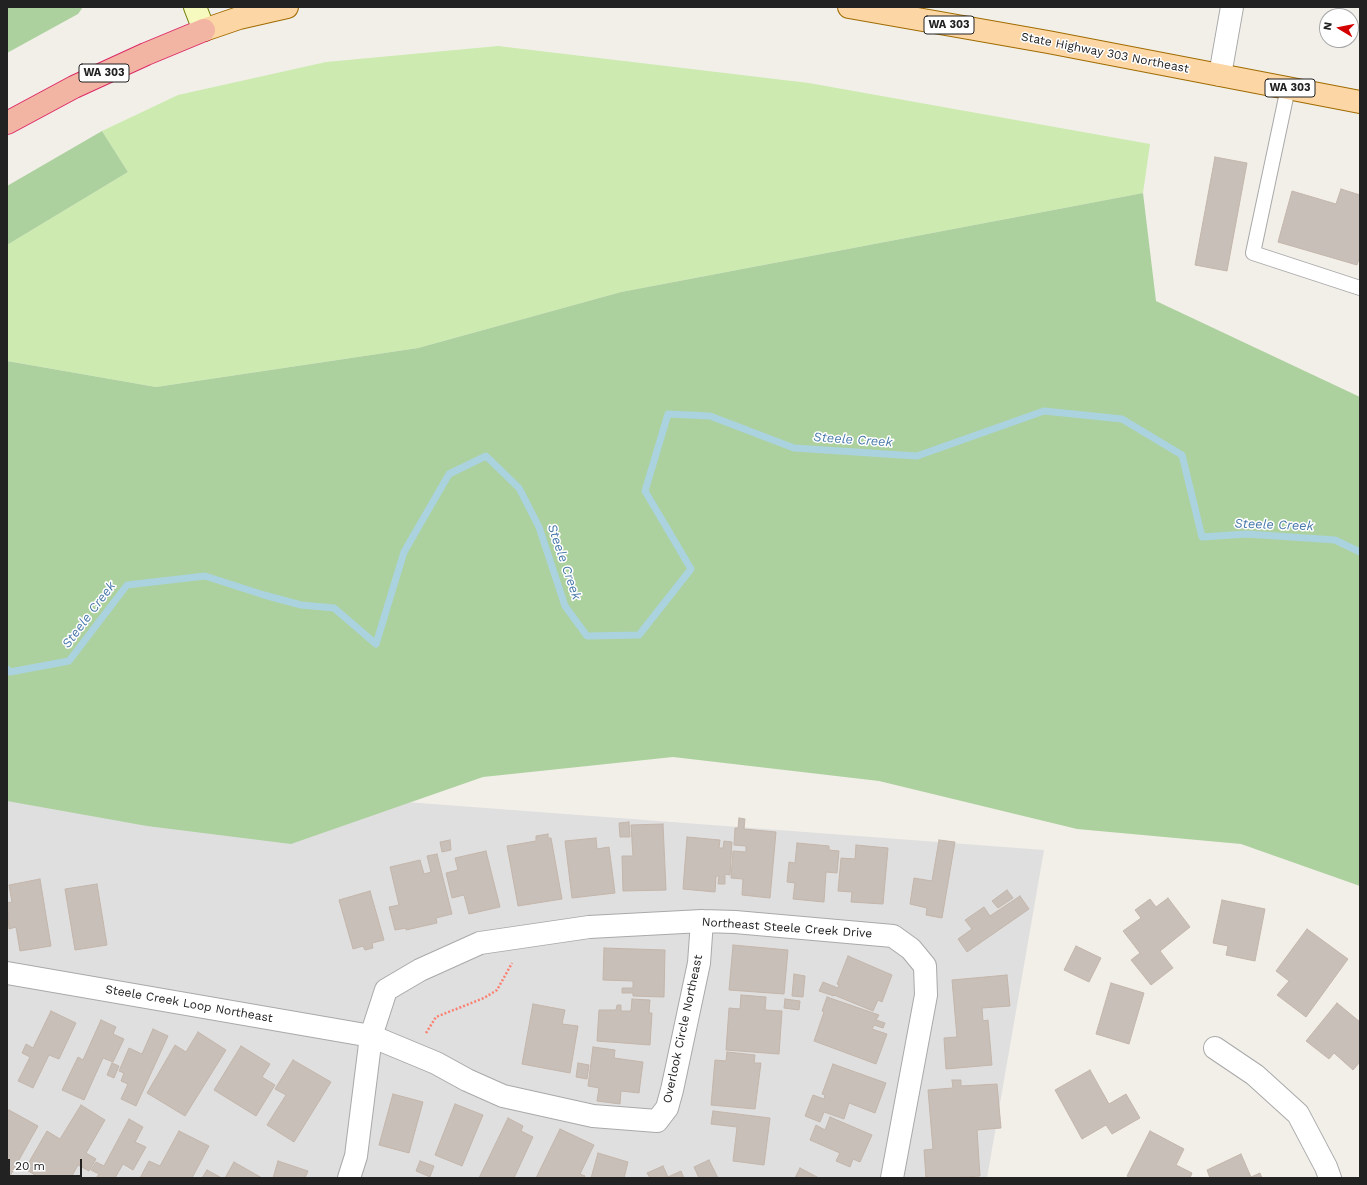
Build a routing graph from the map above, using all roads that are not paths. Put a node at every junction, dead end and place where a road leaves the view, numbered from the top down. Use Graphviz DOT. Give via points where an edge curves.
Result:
graph roads {
  1 [pos="195,7"];
  2 [pos="287,7"];
  3 [pos="849,7"];
  4 [pos="1232,7"];
  5 [pos="204,30"];
  6 [pos="1220,75"];
  7 [pos="1288,88"];
  8 [pos="1360,102"];
  9 [pos="7,123"];
  10 [pos="1360,288"];
  11 [pos="702,921"];
  12 [pos="7,972"];
  13 [pos="371,1036"];
  14 [pos="1216,1048"];
  15 [pos="349,1178"];
  16 [pos="892,1178"];
  17 [pos="1330,1178"];
  1 -- 5 [label="main road"];
  2 -- 5 [label="main road, WA 303" via="239,18"];
  3 -- 6 [label="main road, State Highway 303 Northeast / WA 303"];
  4 -- 6 [label="street"];
  5 -- 9 [label="highway, WA 303" via="74,87"];
  6 -- 7 [label="main road, State Highway 303 Northeast / WA 303"];
  7 -- 8 [label="main road, State Highway 303 Northeast / WA 303"];
  7 -- 10 [label="lane" via="1253,253"];
  11 -- 13 [label="street, Northeast Steele Creek Drive" via="589,927 480,943 420,970 386,990"];
  11 -- 13 [label="street, Overlook Circle Northeast" via="699,963 672,1090 667,1108 657,1121 593,1116 504,1096 436,1063"];
  11 -- 16 [label="street, Northeast Steele Creek Drive" via="893,936 911,949 925,966 926,995"];
  12 -- 13 [label="street, Steele Creek Loop Northeast"];
  13 -- 15 [label="street, Northeast Steele Creek Drive" via="356,1156"];
  14 -- 17 [label="street" via="1255,1075 1298,1114"];
}
